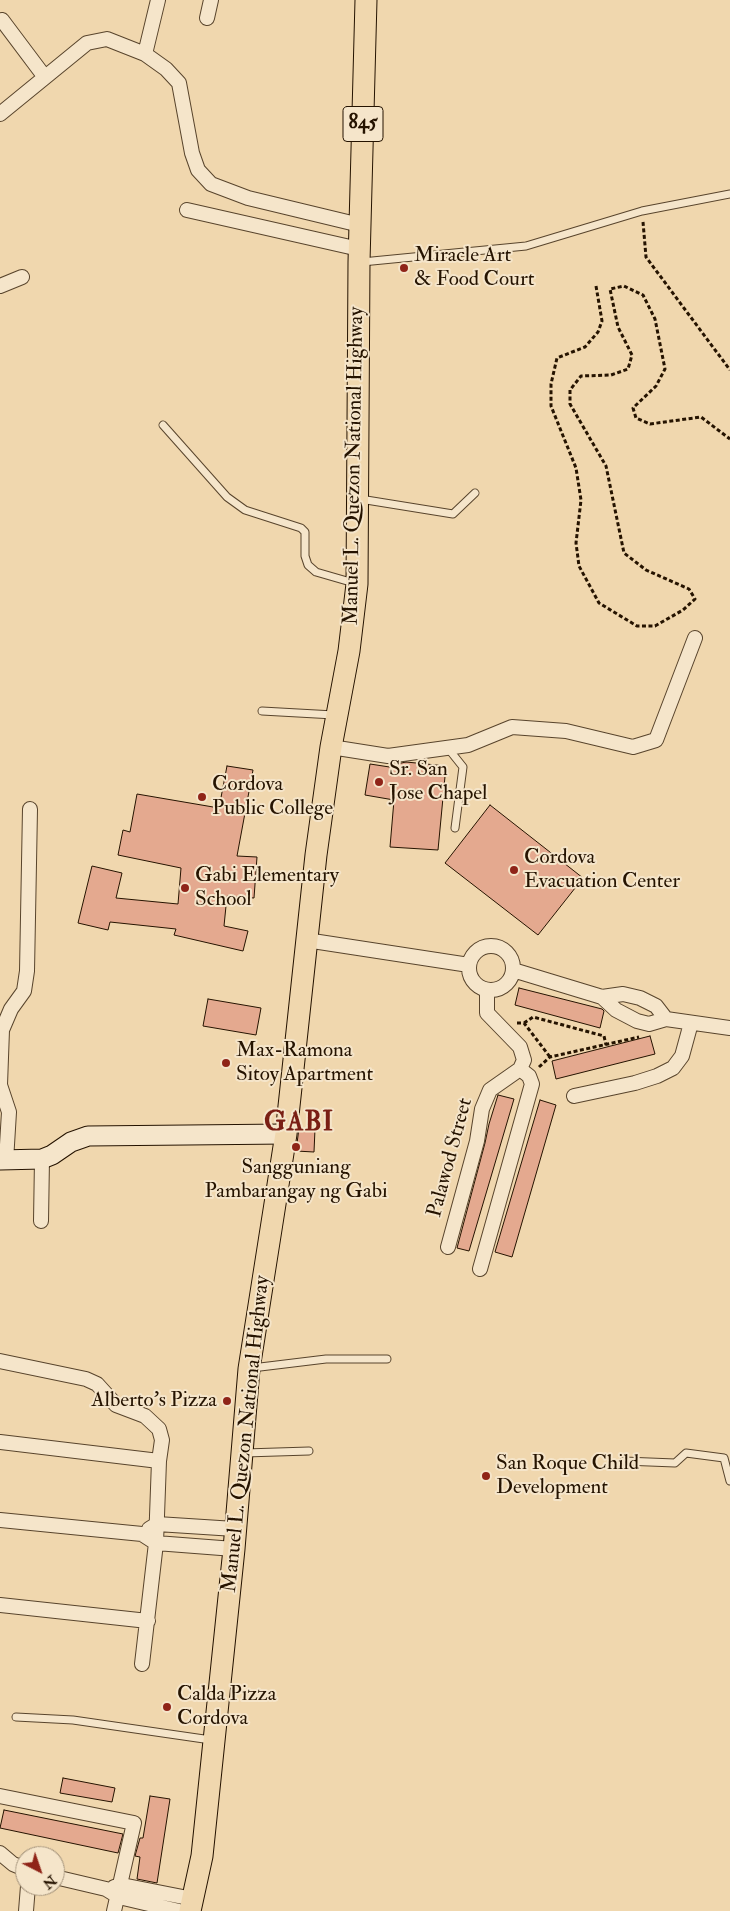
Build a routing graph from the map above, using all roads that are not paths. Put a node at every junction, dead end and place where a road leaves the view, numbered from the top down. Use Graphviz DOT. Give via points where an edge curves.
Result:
graph roads {
  1 [pos="158,0"];
  2 [pos="211,0"];
  3 [pos="366,0"];
  4 [pos="207,18"];
  5 [pos="2,20"];
  6 [pos="145,54"];
  7 [pos="44,76"];
  8 [pos="0,114"];
  9 [pos="730,194"];
  10 [pos="187,210"];
  11 [pos="360,225"];
  12 [pos="359,256"];
  13 [pos="22,277"];
  14 [pos="0,286"];
  15 [pos="163,425"];
  16 [pos="475,493"];
  17 [pos="357,499"];
  18 [pos="357,584"];
  19 [pos="695,638"];
  20 [pos="262,711"];
  21 [pos="336,715"];
  22 [pos="446,746"];
  23 [pos="331,747"];
  24 [pos="30,809"];
  25 [pos="455,828"];
  26 [pos="306,940"];
  27 [pos="469,965"];
  28 [pos="513,970"];
  29 [pos="487,990"];
  30 [pos="602,996"];
  31 [pos="666,1019"];
  32 [pos="691,1023"];
  33 [pos="730,1028"];
  34 [pos="525,1073"];
  35 [pos="574,1096"];
  36 [pos="286,1134"];
  37 [pos="42,1159"];
  38 [pos="3,1161"];
  39 [pos="41,1221"];
  40 [pos="448,1247"];
  41 [pos="480,1269"];
  42 [pos="387,1359"];
  43 [pos="0,1361"];
  44 [pos="249,1369"];
  45 [pos="0,1442"];
  46 [pos="309,1451"];
  47 [pos="242,1453"];
  48 [pos="159,1461"];
  49 [pos="624,1461"];
  50 [pos="730,1481"];
  51 [pos="0,1520"];
  52 [pos="157,1524"];
  53 [pos="142,1534"];
  54 [pos="235,1539"];
  55 [pos="156,1543"];
  56 [pos="0,1605"];
  57 [pos="148,1620"];
  58 [pos="142,1664"];
  59 [pos="16,1717"];
  60 [pos="214,1741"];
  61 [pos="0,1796"];
  62 [pos="0,1853"];
  63 [pos="15,1865"];
  64 [pos="65,1879"];
  65 [pos="120,1891"];
  66 [pos="27,1896"];
  67 [pos="187,1907"];
  68 [pos="26,1911"];
  69 [pos="114,1911"];
  1 -- 6 [label="street"];
  2 -- 4 [label="street"];
  3 -- 11 [label="main road, Manuel L. Quezon National Highway / 845"];
  5 -- 7 [label="street"];
  6 -- 7 [label="street" via="107,39 87,43"];
  6 -- 11 [label="street" via="179,83 192,153 198,170 211,184 248,198"];
  7 -- 8 [label="street"];
  9 -- 12 [label="lane" via="642,211 526,246"];
  10 -- 12 [label="street"];
  11 -- 12 [label="main road, Manuel L. Quezon National Highway / 845"];
  12 -- 17 [label="main road, Manuel L. Quezon National Highway / 845"];
  13 -- 14 [label="street"];
  15 -- 18 [label="lane" via="228,497 245,510 301,528 305,532 304,556 316,572"];
  16 -- 17 [label="lane" via="453,514"];
  17 -- 18 [label="main road, Manuel L. Quezon National Highway / 845"];
  18 -- 21 [label="main road, Manuel L. Quezon National Highway / 845" via="349,651"];
  19 -- 22 [label="street" via="656,740 633,747 566,731 512,727 468,745"];
  20 -- 21 [label="lane"];
  21 -- 23 [label="main road, Manuel L. Quezon National Highway / 845"];
  22 -- 23 [label="street" via="388,756"];
  22 -- 25 [label="lane" via="463,767"];
  23 -- 26 [label="main road, Manuel L. Quezon National Highway / 845"];
  24 -- 38 [label="street" via="27,971 24,991 2,1030 0,1085 9,1112"];
  26 -- 27 [label="street"];
  26 -- 36 [label="main road, Manuel L. Quezon National Highway / 845"];
  27 -- 28 [label="street" via="478,950 493,946 507,952"];
  27 -- 29 [label="street" via="474,983"];
  28 -- 29 [label="street" via="502,987"];
  28 -- 30 [label="street"];
  29 -- 34 [label="street" via="487,1012 520,1047"];
  30 -- 31 [label="street" via="623,994 646,1000 656,1006"];
  30 -- 31 [label="street" via="616,1010 637,1021 649,1024"];
  31 -- 32 [label="street"];
  32 -- 33 [label="street"];
  32 -- 35 [label="street" via="682,1056 672,1068 635,1083"];
  34 -- 40 [label="street, Palawod Street" via="490,1090 482,1109 477,1141"];
  34 -- 41 [label="street" via="532,1084"];
  36 -- 37 [label="street" via="88,1136"];
  36 -- 44 [label="main road, Manuel L. Quezon National Highway / 845"];
  37 -- 38 [label="street"];
  37 -- 39 [label="street"];
  42 -- 44 [label="lane" via="326,1359"];
  43 -- 48 [label="street" via="97,1384 116,1405 154,1422 162,1440"];
  44 -- 47 [label="main road, Manuel L. Quezon National Highway / 845"];
  45 -- 48 [label="street"];
  46 -- 47 [label="lane"];
  47 -- 54 [label="main road, Manuel L. Quezon National Highway / 845"];
  48 -- 52 [label="street"];
  49 -- 50 [label="lane" via="675,1463 686,1453 724,1458"];
  51 -- 53 [label="street"];
  52 -- 53 [label="street"];
  52 -- 54 [label="street"];
  52 -- 55 [label="street"];
  53 -- 55 [label="street"];
  54 -- 55 [label="street"];
  54 -- 60 [label="main road, Manuel L. Quezon National Highway / 845"];
  55 -- 57 [label="street"];
  56 -- 57 [label="street"];
  57 -- 58 [label="street"];
  59 -- 60 [label="lane" via="73,1720"];
  60 -- 67 [label="main road, Manuel L. Quezon National Highway / 845" via="202,1856"];
  61 -- 65 [label="street" via="134,1823"];
  62 -- 63 [label="street"];
  64 -- 65 [label="street"];
  65 -- 67 [label="street"];
  65 -- 69 [label="street"];
  66 -- 68 [label="street"];
}
